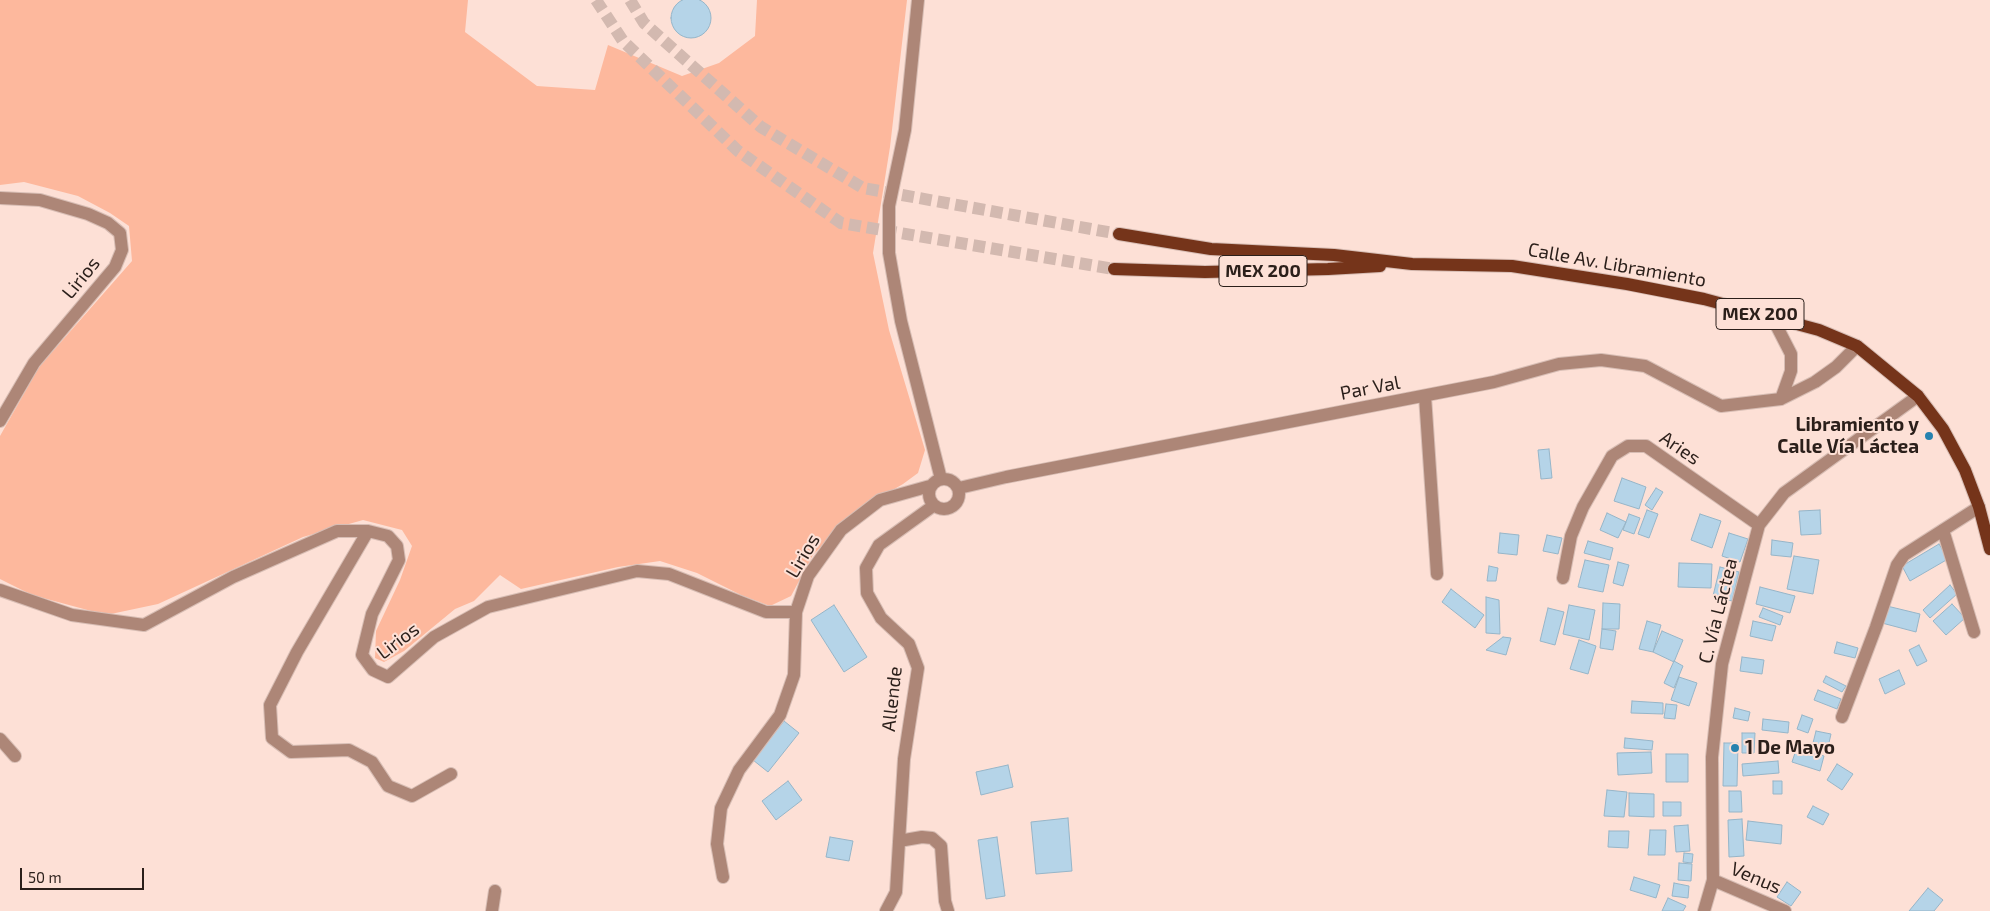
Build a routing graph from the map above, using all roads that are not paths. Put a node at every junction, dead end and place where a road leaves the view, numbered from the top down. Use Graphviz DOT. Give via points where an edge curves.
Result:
graph roads {
  1 [pos="918,0"];
  2 [pos="0,198"];
  3 [pos="1119,234"];
  4 [pos="1412,264"];
  5 [pos="1114,269"];
  6 [pos="1772,317"];
  7 [pos="1857,346"];
  8 [pos="1425,396"];
  9 [pos="1918,396"];
  10 [pos="1781,399"];
  11 [pos="0,421"];
  12 [pos="936,482"];
  13 [pos="959,488"];
  14 [pos="933,506"];
  15 [pos="1979,507"];
  16 [pos="1759,525"];
  17 [pos="1943,530"];
  18 [pos="368,532"];
  19 [pos="1990,550"];
  20 [pos="1437,574"];
  21 [pos="1563,578"];
  22 [pos="0,590"];
  23 [pos="796,612"];
  24 [pos="1974,632"];
  25 [pos="1842,716"];
  26 [pos="0,739"];
  27 [pos="15,756"];
  28 [pos="451,774"];
  29 [pos="900,841"];
  30 [pos="723,876"];
  31 [pos="1713,880"];
  32 [pos="495,891"];
  33 [pos="492,911"];
  34 [pos="886,911"];
  35 [pos="948,911"];
  36 [pos="1704,911"];
  37 [pos="1785,911"];
  1 -- 12 [label="street" via="905,130 889,206 889,254"];
  2 -- 11 [label="street, Lirios" via="40,200 88,214 120,233 122,250 115,267 34,363"];
  3 -- 4 [label="main road, Calle Av. Libramiento / MEX 200" via="1211,249 1334,255"];
  4 -- 5 [label="main road, Calle Av. Libramiento / MEX 200" via="1205,272"];
  4 -- 6 [label="main road, Calle Av. Libramiento / MEX 200" via="1512,266 1675,293"];
  6 -- 7 [label="main road, Calle Av. Libramiento / MEX 200" via="1819,330"];
  6 -- 10 [label="street" via="1791,354 1791,371"];
  7 -- 9 [label="main road, Calle Av. Libramiento / MEX 200"];
  7 -- 10 [label="street, Par Val" via="1822,377"];
  8 -- 10 [label="street, Par Val" via="1559,364 1601,360 1645,366 1721,406"];
  8 -- 13 [label="street, Par Val"];
  8 -- 20 [label="street"];
  9 -- 15 [label="main road, Calle Av. Libramiento / MEX 200" via="1943,429"];
  9 -- 16 [label="street, C. Vía Láctea" via="1784,493"];
  12 -- 13 [label="street" via="948,479"];
  12 -- 14 [label="street" via="928,493"];
  12 -- 23 [label="street, Lirios" via="880,500 841,530 808,576"];
  13 -- 14 [label="street" via="957,502 952,507 946,510"];
  14 -- 29 [label="street, Allende" via="879,545 866,568 867,593 881,618 910,644 918,668 904,758"];
  15 -- 17 [label="street"];
  15 -- 19 [label="main road, Calle Av. Libramiento / MEX 200"];
  16 -- 21 [label="street, Aries" via="1646,446 1628,446 1612,456 1583,507 1571,536"];
  16 -- 31 [label="street, C. Vía Láctea" via="1722,664 1712,758"];
  17 -- 24 [label="street"];
  17 -- 25 [label="street" via="1904,555 1897,565"];
  18 -- 22 [label="street, Lirios" via="337,531 233,577 144,625 72,615"];
  18 -- 23 [label="street, Lirios" via="388,536 397,546 399,560 372,614 362,656 373,670 388,677 434,637 488,607 637,571 669,574 766,612"];
  18 -- 28 [label="street" via="296,652 270,705 272,738 291,752 349,750 372,762 388,786 412,796"];
  23 -- 30 [label="street" via="794,675 780,715 739,770 721,808 717,844"];
  26 -- 27 [label="street"];
  29 -- 34 [label="street, Allende" via="896,892"];
  29 -- 35 [label="street" via="932,838 941,846"];
  31 -- 36 [label="street, C. Vía Láctea"];
  31 -- 37 [label="street, Venus"];
  32 -- 33 [label="street"];
}
